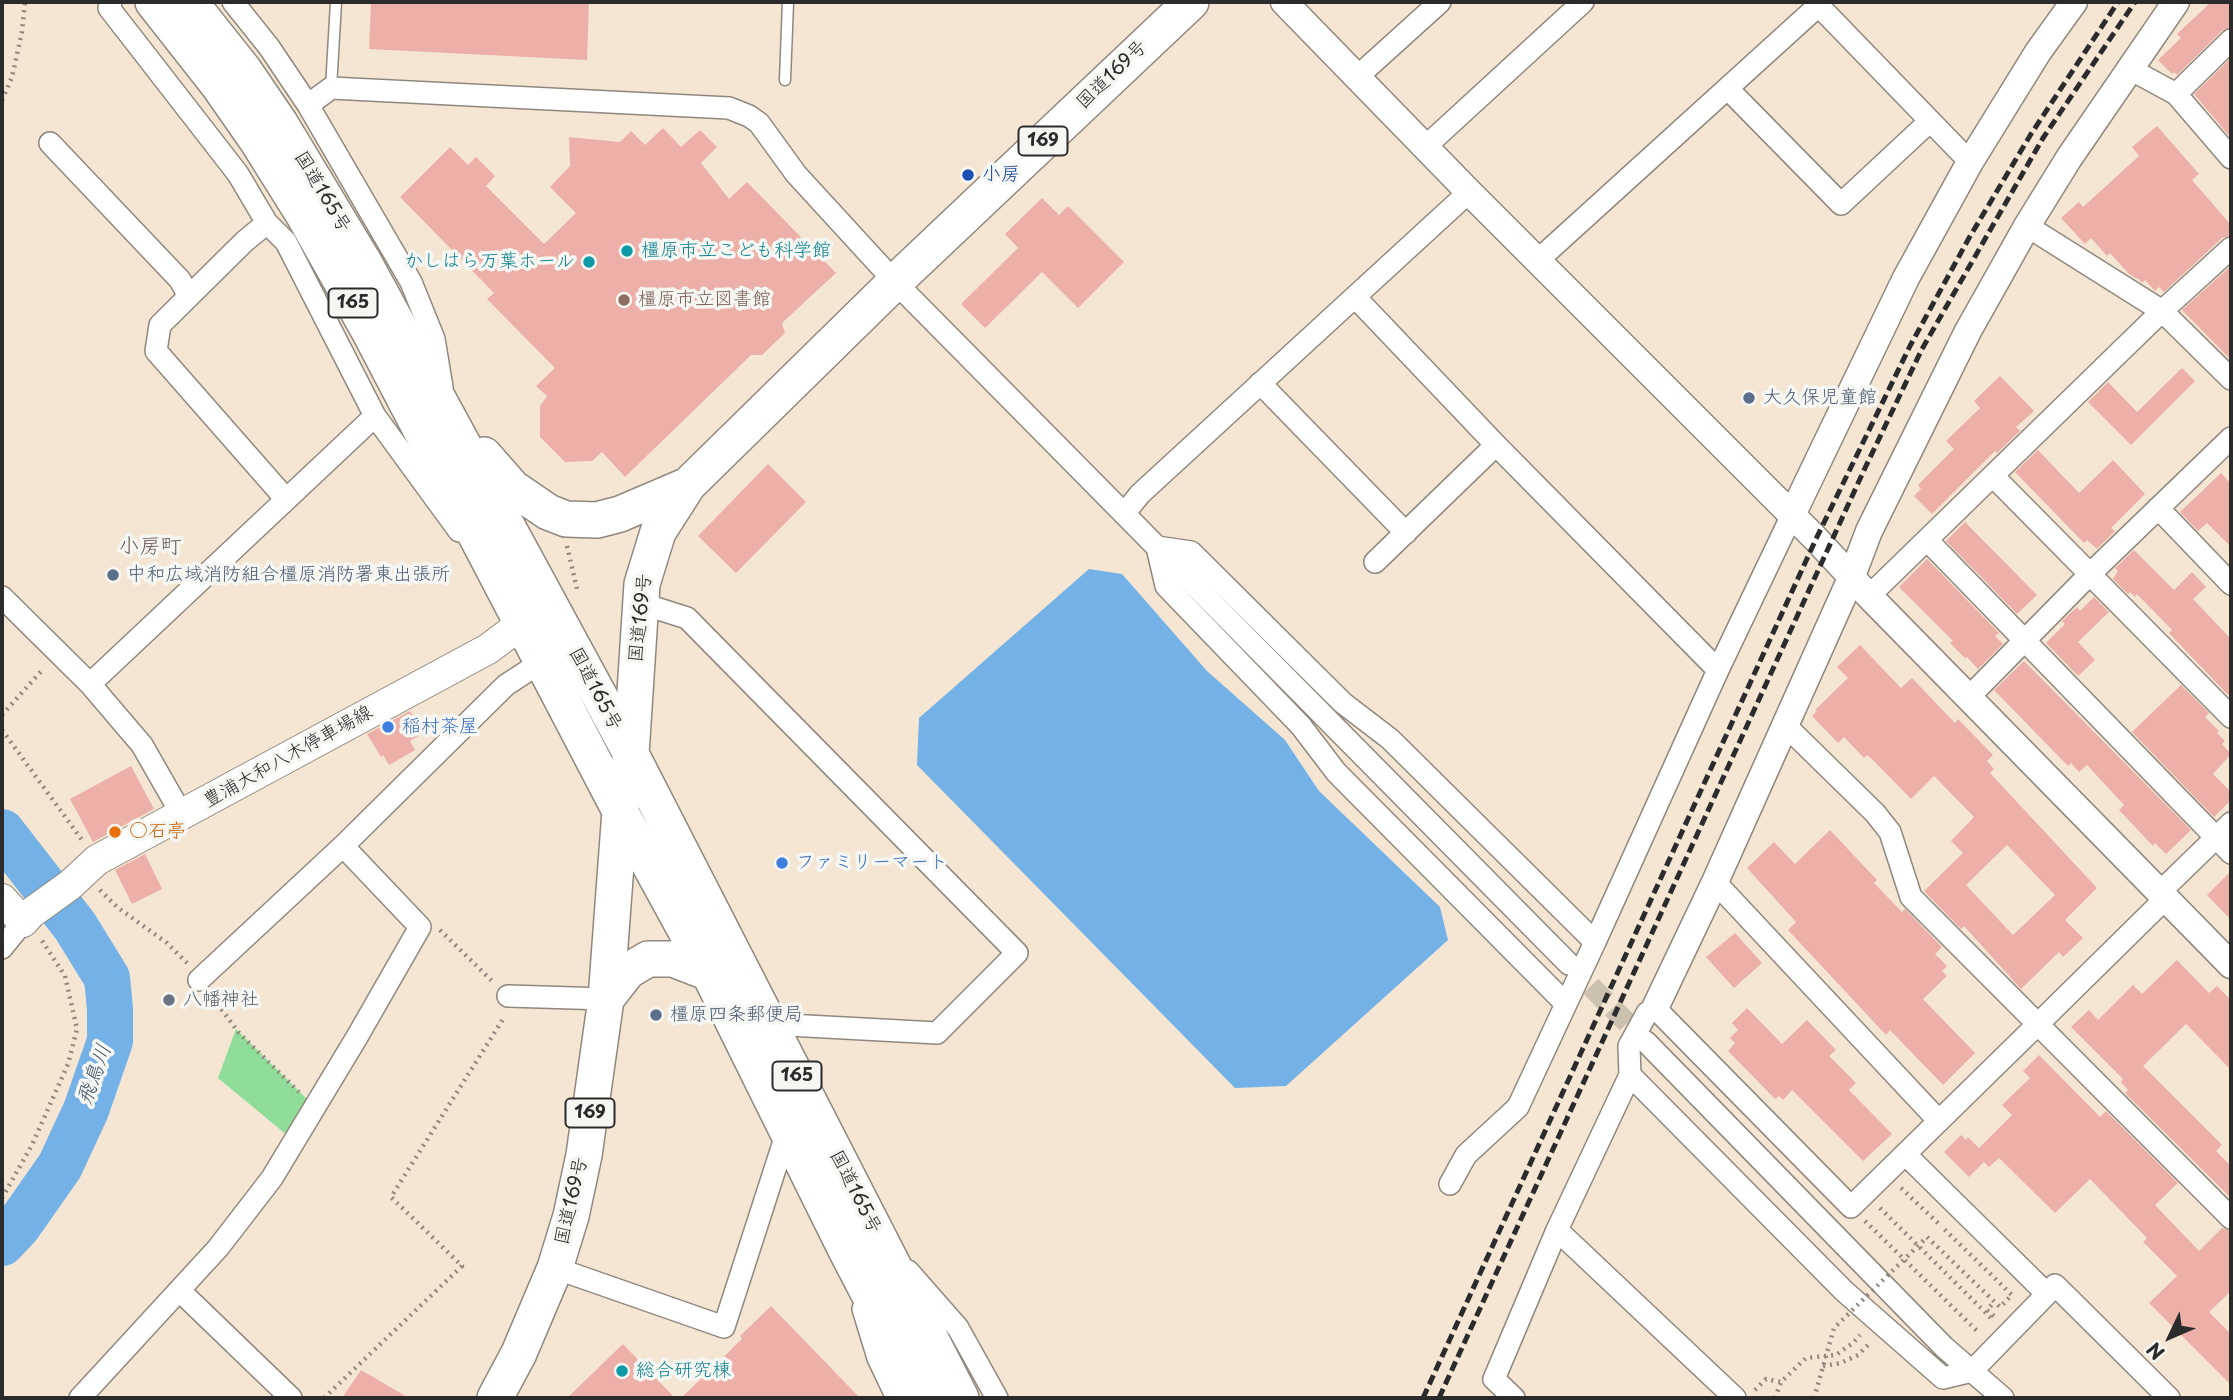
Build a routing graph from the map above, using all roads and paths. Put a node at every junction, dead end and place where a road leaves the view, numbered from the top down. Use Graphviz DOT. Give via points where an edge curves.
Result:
graph roads {
  1 [pos="25,2"];
  2 [pos="111,2"];
  3 [pos="153,2"];
  4 [pos="190,2"];
  5 [pos="233,2"];
  6 [pos="336,2"];
  7 [pos="788,2"];
  8 [pos="1191,2"];
  9 [pos="1284,2"];
  10 [pos="1440,2"];
  11 [pos="1583,2"];
  12 [pos="2074,2"];
  13 [pos="2176,2"];
  14 [pos="1817,4"];
  15 [pos="2231,40"];
  16 [pos="2130,69"];
  17 [pos="1357,77"];
  18 [pos="785,80"];
  19 [pos="331,88"];
  20 [pos="1728,89"];
  21 [pos="2176,94"];
  22 [pos="2,100"];
  23 [pos="308,105"];
  24 [pos="1930,121"];
  25 [pos="50,143"];
  26 [pos="1425,147"];
  27 [pos="2231,158"];
  28 [pos="1970,162"];
  29 [pos="1469,192"];
  30 [pos="267,223"];
  31 [pos="2027,226"];
  32 [pos="2231,248"];
  33 [pos="1537,261"];
  34 [pos="895,282"];
  35 [pos="189,296"];
  36 [pos="1354,297"];
  37 [pos="2162,311"];
  38 [pos="2231,379"];
  39 [pos="1260,383"];
  40 [pos="446,411"];
  41 [pos="375,416"];
  42 [pos="2231,438"];
  43 [pos="1496,445"];
  44 [pos="1993,476"];
  45 [pos="688,485"];
  46 [pos="285,498"];
  47 [pos="2158,508"];
  48 [pos="1124,514"];
  49 [pos="1792,515"];
  50 [pos="1406,533"];
  51 [pos="1927,540"];
  52 [pos="566,541"];
  53 [pos="1157,547"];
  54 [pos="485,553"];
  55 [pos="1375,562"];
  56 [pos="2090,574"];
  57 [pos="1852,576"];
  58 [pos="2231,584"];
  59 [pos="1869,596"];
  60 [pos="2,597"];
  61 [pos="640,603"];
  62 [pos="550,607"];
  63 [pos="2025,640"];
  64 [pos="58,652"];
  65 [pos="543,661"];
  66 [pos="1718,670"];
  67 [pos="90,684"];
  68 [pos="1969,697"];
  69 [pos="2,715"];
  70 [pos="2231,718"];
  71 [pos="1784,725"];
  72 [pos="2,730"];
  73 [pos="631,754"];
  74 [pos="620,811"];
  75 [pos="182,816"];
  76 [pos="2224,830"];
  77 [pos="343,846"];
  78 [pos="2231,853"];
  79 [pos="97,860"];
  80 [pos="1714,882"];
  81 [pos="2163,895"];
  82 [pos="2,899"];
  83 [pos="27,918"];
  84 [pos="419,927"];
  85 [pos="1595,942"];
  86 [pos="2,948"];
  87 [pos="1569,964"];
  88 [pos="2231,965"];
  89 [pos="709,973"];
  90 [pos="200,980"];
  91 [pos="606,999"];
  92 [pos="508,1004"];
  93 [pos="1566,1004"];
  94 [pos="1656,1008"];
  95 [pos="770,1024"];
  96 [pos="2037,1025"];
  97 [pos="1646,1042"];
  98 [pos="1630,1075"];
  99 [pos="1939,1121"];
  100 [pos="787,1132"];
  101 [pos="1905,1154"];
  102 [pos="1450,1184"];
  103 [pos="1893,1194"];
  104 [pos="2,1198"];
  105 [pos="1886,1201"];
  106 [pos="1880,1208"];
  107 [pos="1859,1214"];
  108 [pos="2231,1218"];
  109 [pos="1557,1230"];
  110 [pos="877,1235"];
  111 [pos="846,1250"];
  112 [pos="555,1268"];
  113 [pos="180,1291"];
  114 [pos="2047,1294"];
  115 [pos="1866,1328"];
  116 [pos="1878,1335"];
  117 [pos="2001,1341"];
  118 [pos="1823,1366"];
  119 [pos="1972,1371"];
  120 [pos="1781,1382"];
  121 [pos="80,1398"];
  122 [pos="291,1398"];
  123 [pos="324,1398"];
  124 [pos="495,1398"];
  125 [pos="897,1398"];
  126 [pos="923,1398"];
  127 [pos="961,1398"];
  128 [pos="998,1398"];
  129 [pos="1514,1398"];
  130 [pos="1735,1398"];
  131 [pos="1747,1398"];
  132 [pos="1775,1398"];
  133 [pos="1814,1398"];
  134 [pos="2003,1398"];
  135 [pos="2169,1398"];
  1 -- 22 [label="path" via="12,77"];
  2 -- 30 [label="street" via="109,8 238,174"];
  3 -- 54 [label="highway, 国道165号 / 165" via="226,96 303,214"];
  4 -- 40 [label="highway, 国道165号 / 165" via="244,70 327,198"];
  5 -- 23 [label="street"];
  6 -- 19 [label="lane"];
  7 -- 18 [label="lane"];
  8 -- 34 [label="highway, 国道169号 / 169"];
  9 -- 17 [label="street"];
  10 -- 17 [label="street"];
  11 -- 26 [label="street"];
  12 -- 28 [label="street"];
  13 -- 16 [label="street"];
  14 -- 20 [label="street"];
  14 -- 24 [label="street"];
  15 -- 21 [label="street"];
  16 -- 21 [label="street"];
  16 -- 31 [label="street"];
  17 -- 26 [label="street"];
  19 -- 23 [label="street"];
  19 -- 34 [label="street" via="729,108 759,123 796,174"];
  20 -- 24 [label="street" via="1841,204"];
  20 -- 33 [label="street"];
  21 -- 27 [label="street"];
  23 -- 40 [label="street" via="411,282 434,339"];
  24 -- 28 [label="street"];
  25 -- 35 [label="street" via="180,280"];
  26 -- 29 [label="street"];
  28 -- 49 [label="street" via="1906,278"];
  29 -- 33 [label="street"];
  29 -- 36 [label="street"];
  30 -- 35 [label="street"];
  30 -- 41 [label="street" via="286,242"];
  31 -- 37 [label="street"];
  31 -- 57 [label="street" via="1968,331 1869,531"];
  32 -- 37 [label="street"];
  33 -- 49 [label="street"];
  34 -- 45 [label="highway, 国道169号 / 169"];
  34 -- 48 [label="street"];
  35 -- 46 [label="street" via="160,325 156,351"];
  36 -- 39 [label="street"];
  36 -- 43 [label="street"];
  37 -- 38 [label="street"];
  37 -- 44 [label="street"];
  39 -- 48 [label="street"];
  39 -- 50 [label="street"];
  40 -- 45 [label="highway" via="513,488 566,519 609,517"];
  40 -- 62 [label="highway, 国道165号 / 165"];
  41 -- 46 [label="street"];
  41 -- 54 [label="street" via="460,533"];
  42 -- 47 [label="street"];
  43 -- 50 [label="street"];
  43 -- 66 [label="street"];
  44 -- 51 [label="street"];
  44 -- 56 [label="street"];
  45 -- 61 [label="highway, 国道169号 / 169" via="658,532"];
  46 -- 67 [label="street"];
  47 -- 56 [label="street"];
  47 -- 58 [label="street"];
  48 -- 53 [label="street"];
  49 -- 57 [label="street"];
  49 -- 66 [label="street"];
  50 -- 55 [label="street"];
  51 -- 59 [label="street"];
  51 -- 63 [label="street"];
  52 -- 62 [label="path"];
  53 -- 85 [label="street" via="1191,552 1343,703 1390,739"];
  53 -- 87 [label="street"];
  53 -- 93 [label="street" via="1166,586 1301,726 1336,772"];
  54 -- 62 [label="highway, 国道165号 / 165"];
  56 -- 63 [label="street"];
  56 -- 70 [label="street"];
  57 -- 59 [label="street"];
  57 -- 71 [label="street"];
  59 -- 68 [label="street"];
  60 -- 64 [label="street"];
  61 -- 73 [label="highway, 国道169号 / 169"];
  61 -- 95 [label="street" via="687,618 1017,953 937,1034"];
  62 -- 65 [label="highway, 国道165号 / 165"];
  62 -- 73 [label="highway, 国道165号 / 165"];
  62 -- 75 [label="main road, 豊浦大和八木停車場線" via="488,649"];
  63 -- 68 [label="street"];
  63 -- 76 [label="street"];
  64 -- 67 [label="street"];
  64 -- 69 [label="path"];
  65 -- 74 [label="highway, 国道165号 / 165"];
  65 -- 77 [label="street" via="506,685"];
  66 -- 85 [label="street"];
  67 -- 75 [label="street" via="142,745"];
  68 -- 81 [label="street"];
  71 -- 80 [label="street"];
  71 -- 96 [label="street" via="1890,832 1911,897"];
  72 -- 79 [label="path"];
  73 -- 74 [label="highway, 国道169号 / 169"];
  73 -- 95 [label="highway, 国道165号 / 165"];
  74 -- 89 [label="highway, 国道165号 / 165"];
  74 -- 91 [label="highway, 国道169号 / 169"];
  75 -- 79 [label="main road, 豊浦大和八木停車場線"];
  76 -- 78 [label="street"];
  76 -- 81 [label="street"];
  77 -- 84 [label="street"];
  77 -- 90 [label="street"];
  79 -- 83 [label="main road, 豊浦大和八木停車場線"];
  80 -- 94 [label="street"];
  80 -- 99 [label="street"];
  81 -- 88 [label="street"];
  81 -- 96 [label="street"];
  82 -- 83 [label="main road"];
  83 -- 86 [label="street"];
  83 -- 104 [label="path" via="65,976 77,1029 68,1064 38,1133"];
  84 -- 92 [label="path" via="429,918"];
  84 -- 113 [label="street" via="272,1178"];
  85 -- 93 [label="street"];
  89 -- 91 [label="highway" via="673,959 648,959 628,971"];
  89 -- 100 [label="highway, 国道165号 / 165"];
  91 -- 92 [label="street"];
  91 -- 112 [label="highway, 国道169号 / 169" via="584,1155"];
  92 -- 123 [label="path" via="391,1197 462,1266"];
  93 -- 102 [label="street" via="1518,1107 1466,1155"];
  94 -- 98 [label="street" via="1647,1013 1629,1046"];
  94 -- 107 [label="street"];
  95 -- 110 [label="highway, 国道165号 / 165"];
  96 -- 99 [label="street"];
  96 -- 108 [label="street"];
  97 -- 119 [label="street"];
  98 -- 109 [label="street"];
  98 -- 119 [label="street" via="1844,1291 1943,1378"];
  99 -- 101 [label="street"];
  100 -- 111 [label="highway, 国道165号 / 165"];
  100 -- 112 [label="street" via="724,1327"];
  101 -- 107 [label="street"];
  101 -- 114 [label="street"];
  103 -- 118 [label="path, bridge" via="1899,1187 2012,1295 2000,1307 1927,1237 1833,1328"];
  105 -- 106 [label="path"];
  106 -- 107 [label="path"];
  106 -- 117 [label="path"];
  107 -- 117 [label="path"];
  109 -- 129 [label="street" via="1494,1379"];
  109 -- 130 [label="street"];
  110 -- 127 [label="highway, 国道165号 / 165"];
  110 -- 128 [label="street" via="958,1328"];
  111 -- 125 [label="street" via="878,1358"];
  111 -- 126 [label="highway, 国道165号 / 165"];
  112 -- 124 [label="highway, 国道169号 / 169"];
  113 -- 121 [label="street"];
  113 -- 122 [label="street"];
  114 -- 117 [label="street"];
  114 -- 135 [label="street" via="2055,1285"];
  115 -- 120 [label="path" via="1836,1355 1806,1358"];
  116 -- 118 [label="path" via="1858,1355"];
  117 -- 119 [label="street"];
  118 -- 133 [label="path, bridge"];
  119 -- 134 [label="street"];
  120 -- 131 [label="path" via="1766,1378"];
  120 -- 132 [label="path"];
}
